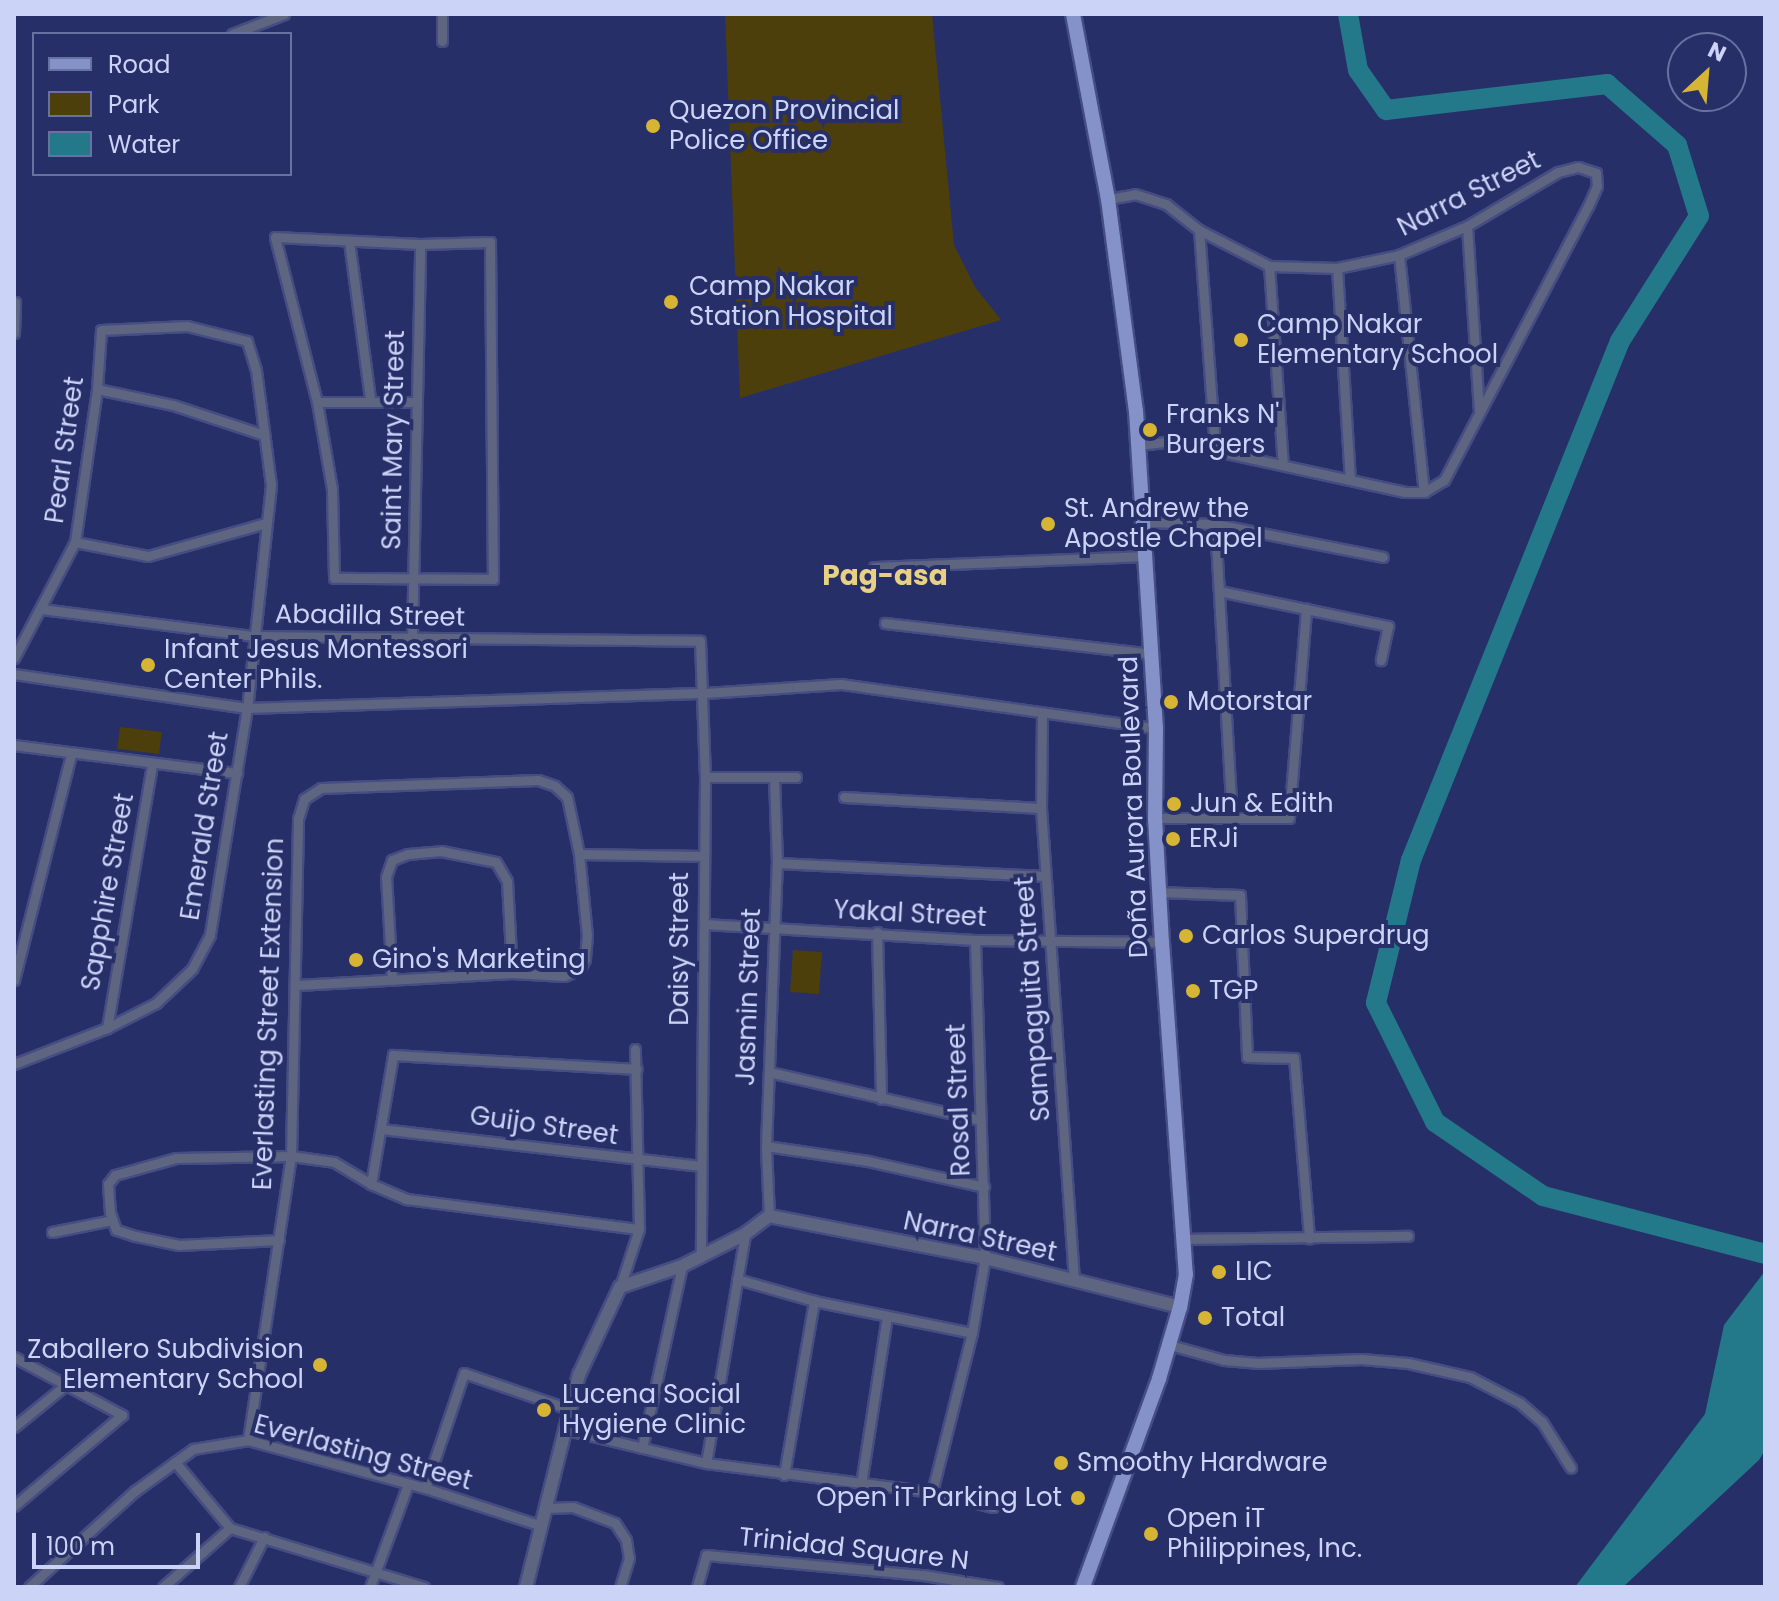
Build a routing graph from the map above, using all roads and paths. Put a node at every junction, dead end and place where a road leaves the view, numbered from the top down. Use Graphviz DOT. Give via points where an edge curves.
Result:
graph roads {
  1 [pos="284,14"];
  2 [pos="442,14"];
  3 [pos="1073,14"];
  4 [pos="237,32"];
  5 [pos="442,41"];
  6 [pos="1108,199"];
  7 [pos="1467,226"];
  8 [pos="1199,230"];
  9 [pos="349,241"];
  10 [pos="420,244"];
  11 [pos="1399,255"];
  12 [pos="1269,266"];
  13 [pos="1337,268"];
  14 [pos="15,302"];
  15 [pos="14,314"];
  16 [pos="101,330"];
  17 [pos="14,333"];
  18 [pos="97,389"];
  19 [pos="370,399"];
  20 [pos="317,402"];
  21 [pos="417,402"];
  22 [pos="1480,415"];
  23 [pos="264,435"];
  24 [pos="1139,445"];
  25 [pos="1215,450"];
  26 [pos="1283,464"];
  27 [pos="1350,478"];
  28 [pos="1424,492"];
  29 [pos="1144,522"];
  30 [pos="266,523"];
  31 [pos="1215,524"];
  32 [pos="75,542"];
  33 [pos="1147,556"];
  34 [pos="1383,557"];
  35 [pos="874,567"];
  36 [pos="413,578"];
  37 [pos="1219,591"];
  38 [pos="42,609"];
  39 [pos="1306,609"];
  40 [pos="885,623"];
  41 [pos="253,636"];
  42 [pos="412,638"];
  43 [pos="700,641"];
  44 [pos="1152,654"];
  45 [pos="14,658"];
  46 [pos="1381,660"];
  47 [pos="14,674"];
  48 [pos="705,693"];
  49 [pos="247,708"];
  50 [pos="1042,715"];
  51 [pos="1156,728"];
  52 [pos="14,745"];
  53 [pos="71,754"];
  54 [pos="152,764"];
  55 [pos="237,773"];
  56 [pos="705,777"];
  57 [pos="796,777"];
  58 [pos="774,779"];
  59 [pos="844,797"];
  60 [pos="1041,808"];
  61 [pos="1155,818"];
  62 [pos="1232,818"];
  63 [pos="579,854"];
  64 [pos="703,856"];
  65 [pos="777,863"];
  66 [pos="1045,876"];
  67 [pos="1159,892"];
  68 [pos="704,924"];
  69 [pos="772,930"];
  70 [pos="877,932"];
  71 [pos="975,940"];
  72 [pos="1052,941"];
  73 [pos="1162,942"];
  74 [pos="512,973"];
  75 [pos="14,980"];
  76 [pos="392,980"];
  77 [pos="297,985"];
  78 [pos="107,1028"];
  79 [pos="635,1049"];
  80 [pos="14,1064"];
  81 [pos="637,1069"];
  82 [pos="769,1072"];
  83 [pos="881,1099"];
  84 [pos="981,1120"];
  85 [pos="381,1129"];
  86 [pos="766,1146"];
  87 [pos="291,1156"];
  88 [pos="639,1162"];
  89 [pos="701,1166"];
  90 [pos="371,1184"];
  91 [pos="984,1187"];
  92 [pos="769,1216"];
  93 [pos="112,1220"];
  94 [pos="639,1229"];
  95 [pos="52,1232"];
  96 [pos="745,1234"];
  97 [pos="1408,1236"];
  98 [pos="1309,1238"];
  99 [pos="1185,1239"];
  100 [pos="279,1240"];
  101 [pos="701,1257"];
  102 [pos="985,1258"];
  103 [pos="682,1266"];
  104 [pos="737,1279"];
  105 [pos="1074,1280"];
  106 [pos="620,1287"];
  107 [pos="814,1301"];
  108 [pos="1180,1307"];
  109 [pos="887,1317"];
  110 [pos="972,1333"];
  111 [pos="1170,1345"];
  112 [pos="14,1357"];
  113 [pos="67,1384"];
  114 [pos="569,1409"];
  115 [pos="14,1427"];
  116 [pos="563,1429"];
  117 [pos="248,1440"];
  118 [pos="642,1448"];
  119 [pos="175,1462"];
  120 [pos="706,1463"];
  121 [pos="1571,1468"];
  122 [pos="784,1475"];
  123 [pos="408,1484"];
  124 [pos="861,1484"];
  125 [pos="425,1488"];
  126 [pos="932,1492"];
  127 [pos="14,1506"];
  128 [pos="993,1507"];
  129 [pos="546,1508"];
  130 [pos="542,1526"];
  131 [pos="230,1528"];
  132 [pos="264,1537"];
  133 [pos="376,1574"];
  134 [pos="923,1575"];
  135 [pos="29,1587"];
  136 [pos="163,1587"];
  137 [pos="239,1587"];
  138 [pos="370,1587"];
  139 [pos="424,1587"];
  140 [pos="526,1587"];
  141 [pos="620,1587"];
  142 [pos="697,1587"];
  143 [pos="919,1587"];
  144 [pos="998,1587"];
  145 [pos="1083,1587"];
  1 -- 4 [label="street"];
  2 -- 5 [label="street"];
  3 -- 6 [label="main road, Doña Aurora Boulevard"];
  6 -- 8 [label="street, Narra Street" via="1135,194 1166,204"];
  6 -- 24 [label="main road, Doña Aurora Boulevard"];
  7 -- 11 [label="street, Narra Street"];
  7 -- 22 [label="street"];
  7 -- 22 [label="street, Narra Street" via="1558,172 1578,167 1596,173 1597,186 1588,206"];
  8 -- 12 [label="street, Narra Street"];
  8 -- 25 [label="street"];
  9 -- 10 [label="street"];
  9 -- 19 [label="street"];
  9 -- 20 [label="street" via="275,237"];
  10 -- 21 [label="street, Saint Mary Street"];
  10 -- 36 [label="street" via="490,242 493,579"];
  11 -- 13 [label="street, Narra Street"];
  11 -- 28 [label="street"];
  12 -- 13 [label="street, Narra Street"];
  12 -- 26 [label="street"];
  13 -- 27 [label="street"];
  14 -- 15 [label="street"];
  15 -- 17 [label="street"];
  16 -- 18 [label="street, Pearl Street"];
  16 -- 23 [label="street, Emerald Street" via="187,326 247,341"];
  18 -- 23 [label="street" via="173,405"];
  18 -- 32 [label="street, Pearl Street"];
  19 -- 20 [label="street"];
  19 -- 21 [label="street"];
  20 -- 36 [label="street" via="332,489 334,578"];
  21 -- 36 [label="street, Saint Mary Street"];
  22 -- 28 [label="street, Narra Street" via="1444,480"];
  23 -- 30 [label="street, Emerald Street" via="271,485"];
  24 -- 25 [label="street" via="1172,441"];
  24 -- 29 [label="main road, Doña Aurora Boulevard"];
  25 -- 26 [label="street"];
  26 -- 27 [label="street"];
  27 -- 28 [label="street"];
  29 -- 31 [label="street"];
  29 -- 33 [label="main road, Doña Aurora Boulevard"];
  30 -- 32 [label="street" via="148,556"];
  30 -- 41 [label="street, Emerald Street"];
  31 -- 34 [label="street"];
  31 -- 37 [label="street"];
  32 -- 38 [label="street, Pearl Street"];
  33 -- 35 [label="street"];
  33 -- 44 [label="main road, Doña Aurora Boulevard"];
  36 -- 42 [label="street, Saint Mary Street"];
  37 -- 39 [label="street"];
  37 -- 62 [label="street"];
  38 -- 41 [label="street, Abadilla Street"];
  38 -- 45 [label="street, Pearl Street"];
  39 -- 46 [label="street" via="1388,626"];
  39 -- 62 [label="street" via="1289,818"];
  40 -- 44 [label="street"];
  41 -- 42 [label="street, Abadilla Street"];
  41 -- 49 [label="street, Emerald Street"];
  42 -- 43 [label="street, Abadilla Street"];
  43 -- 48 [label="street, Daisy Street"];
  44 -- 51 [label="main road, Doña Aurora Boulevard"];
  47 -- 49 [label="street"];
  48 -- 49 [label="street"];
  48 -- 50 [label="street" via="841,684"];
  48 -- 56 [label="street, Daisy Street"];
  49 -- 55 [label="street, Emerald Street"];
  50 -- 51 [label="street"];
  50 -- 60 [label="street, Sampaguita Street"];
  51 -- 61 [label="main road, Doña Aurora Boulevard"];
  52 -- 53 [label="street"];
  53 -- 54 [label="street"];
  53 -- 75 [label="street"];
  54 -- 55 [label="street"];
  54 -- 78 [label="street, Sapphire Street"];
  55 -- 78 [label="street, Emerald Street" via="210,935 192,969 156,1003"];
  56 -- 58 [label="street"];
  56 -- 64 [label="street, Daisy Street"];
  57 -- 58 [label="street"];
  58 -- 65 [label="street, Jasmin Street"];
  59 -- 60 [label="street"];
  60 -- 66 [label="street, Sampaguita Street"];
  61 -- 62 [label="street"];
  61 -- 67 [label="main road, Doña Aurora Boulevard"];
  63 -- 64 [label="street"];
  63 -- 74 [label="street" via="587,935 580,969 564,976"];
  63 -- 77 [label="street, Everlasting Street Extension" via="567,797 538,780 321,788 304,799 298,819"];
  64 -- 68 [label="street, Daisy Street"];
  65 -- 66 [label="street"];
  65 -- 69 [label="street, Jasmin Street"];
  66 -- 72 [label="street, Sampaguita Street"];
  67 -- 73 [label="main road, Doña Aurora Boulevard"];
  67 -- 98 [label="street" via="1240,895 1247,1057 1294,1058"];
  68 -- 69 [label="street, Yakal Street"];
  68 -- 89 [label="street, Daisy Street"];
  69 -- 70 [label="street, Yakal Street"];
  69 -- 82 [label="street, Jasmin Street"];
  70 -- 71 [label="street, Yakal Street"];
  70 -- 83 [label="street"];
  71 -- 72 [label="street, Yakal Street"];
  71 -- 84 [label="street, Rosal Street"];
  72 -- 73 [label="street, Yakal Street"];
  72 -- 105 [label="street, Sampaguita Street"];
  73 -- 99 [label="main road, Doña Aurora Boulevard"];
  74 -- 76 [label="street"];
  74 -- 76 [label="street" via="507,881 496,862 441,851 392,860 386,877"];
  76 -- 77 [label="street"];
  77 -- 87 [label="street, Everlasting Street Extension"];
  78 -- 80 [label="street, Emerald Street"];
  79 -- 81 [label="street"];
  81 -- 85 [label="street" via="393,1055"];
  81 -- 88 [label="street"];
  82 -- 83 [label="street"];
  82 -- 86 [label="street, Jasmin Street"];
  83 -- 84 [label="street"];
  84 -- 91 [label="street, Rosal Street"];
  85 -- 88 [label="street, Guijo Street"];
  85 -- 90 [label="street"];
  86 -- 91 [label="street" via="868,1161"];
  86 -- 92 [label="street, Jasmin Street"];
  87 -- 90 [label="street" via="334,1162"];
  87 -- 93 [label="street" via="176,1158 115,1175 108,1184"];
  87 -- 100 [label="street, Everlasting Street Extension"];
  88 -- 89 [label="street, Guijo Street"];
  88 -- 94 [label="street"];
  89 -- 101 [label="street, Daisy Street"];
  90 -- 94 [label="street" via="407,1199"];
  91 -- 102 [label="street, Rosal Street"];
  92 -- 96 [label="street"];
  92 -- 102 [label="street, Narra Street"];
  93 -- 95 [label="street"];
  93 -- 100 [label="street" via="116,1230 179,1245"];
  94 -- 106 [label="street"];
  96 -- 101 [label="street"];
  96 -- 104 [label="street"];
  97 -- 98 [label="street"];
  98 -- 99 [label="street"];
  99 -- 108 [label="main road, Doña Aurora Boulevard"];
  100 -- 117 [label="street, Everlasting Street Extension"];
  101 -- 103 [label="street"];
  102 -- 105 [label="street, Narra Street"];
  102 -- 110 [label="street, Rosal Street"];
  103 -- 106 [label="street"];
  103 -- 118 [label="street"];
  104 -- 107 [label="street"];
  104 -- 120 [label="street"];
  105 -- 108 [label="street, Narra Street"];
  106 -- 114 [label="street" via="588,1353"];
  107 -- 109 [label="street"];
  107 -- 122 [label="street"];
  108 -- 111 [label="main road, Doña Aurora Boulevard"];
  109 -- 110 [label="street"];
  109 -- 124 [label="street"];
  110 -- 126 [label="street, Rosal Street"];
  111 -- 121 [label="street" via="1235,1361 1361,1359 1470,1377 1520,1403 1542,1422"];
  111 -- 145 [label="main road, Doña Aurora Boulevard"];
  112 -- 113 [label="street"];
  113 -- 115 [label="street"];
  113 -- 127 [label="street" via="122,1415"];
  114 -- 116 [label="street"];
  114 -- 125 [label="street" via="464,1373"];
  116 -- 118 [label="street"];
  116 -- 129 [label="street"];
  117 -- 119 [label="street, Everlasting Street" via="193,1449"];
  117 -- 123 [label="street, Everlasting Street"];
  118 -- 120 [label="street"];
  119 -- 131 [label="street"];
  119 -- 135 [label="street, Everlasting Street"];
  120 -- 122 [label="street"];
  122 -- 124 [label="street"];
  123 -- 125 [label="street, Everlasting Street"];
  123 -- 133 [label="street"];
  124 -- 126 [label="street"];
  125 -- 130 [label="street, Everlasting Street"];
  126 -- 128 [label="street"];
  129 -- 130 [label="street"];
  129 -- 141 [label="street" via="573,1507 615,1523 629,1558"];
  130 -- 140 [label="street"];
  131 -- 132 [label="street"];
  131 -- 136 [label="street"];
  132 -- 133 [label="street"];
  132 -- 137 [label="street"];
  133 -- 138 [label="street"];
  133 -- 139 [label="street"];
  134 -- 142 [label="street, Trinidad Square N" via="706,1555"];
  134 -- 143 [label="street"];
  134 -- 144 [label="street, Trinidad Square N"];
}
